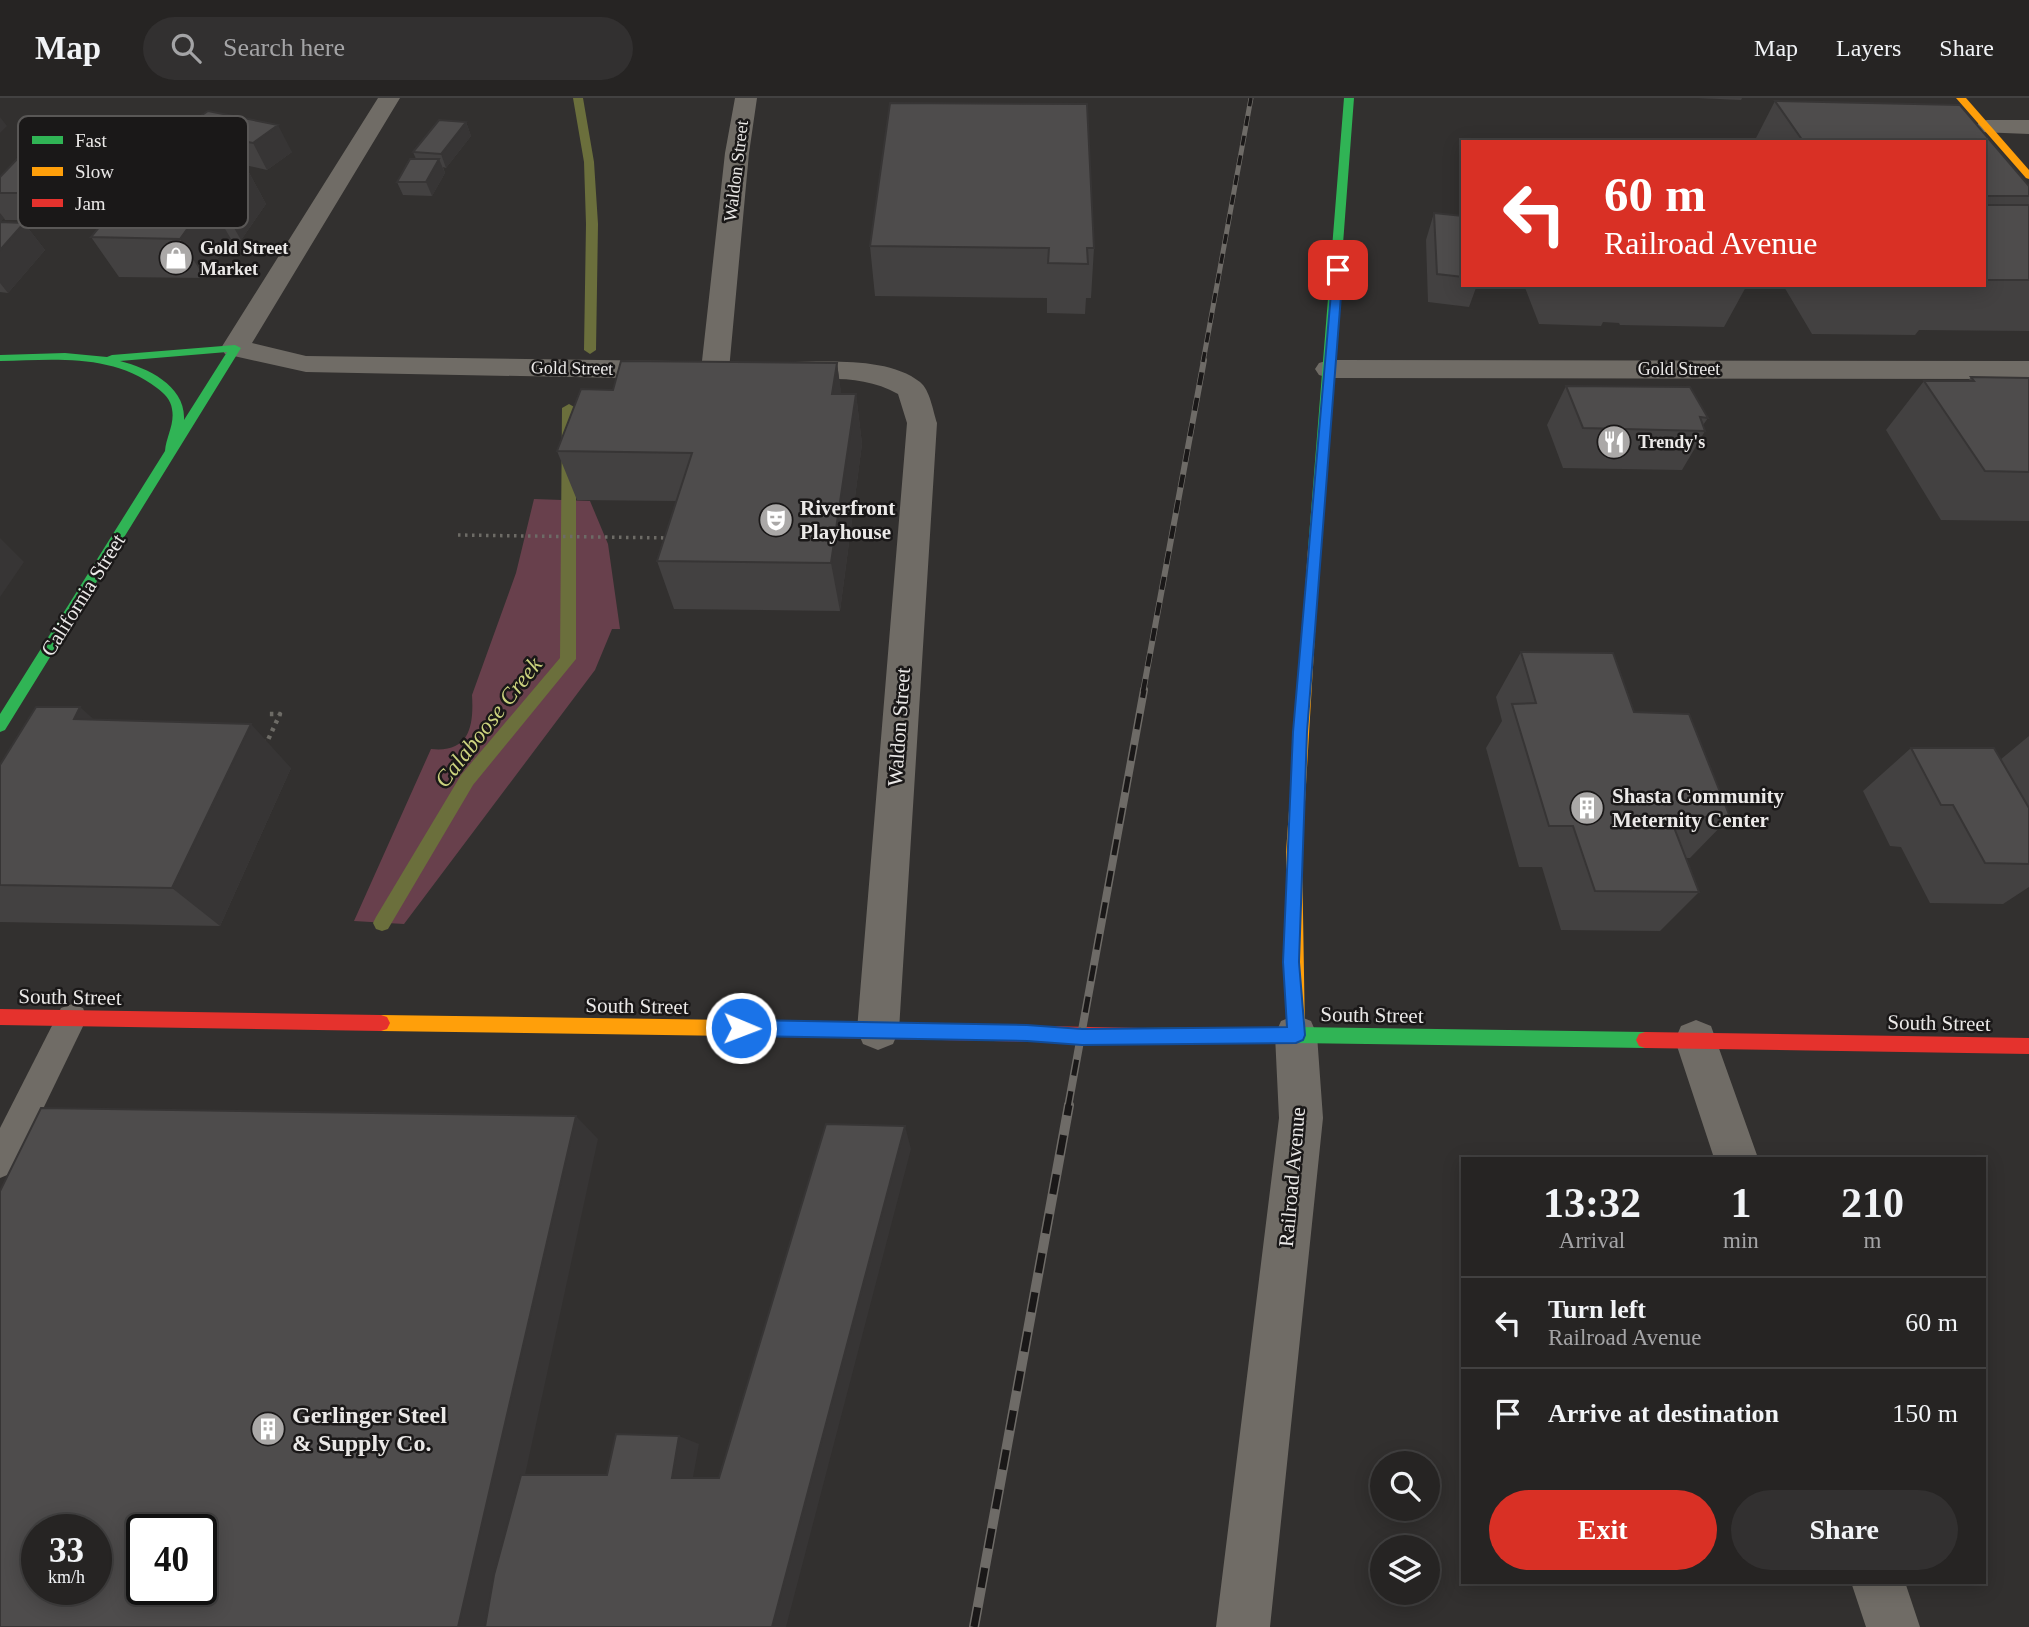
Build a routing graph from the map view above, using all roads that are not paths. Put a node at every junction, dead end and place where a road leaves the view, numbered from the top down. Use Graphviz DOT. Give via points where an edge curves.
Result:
graph roads {
  1 [pos="389,98"];
  2 [pos="746,98"];
  3 [pos="1349,98"];
  4 [pos="1961,98"];
  5 [pos="1986,127"];
  6 [pos="2029,127"];
  7 [pos="2029,176"];
  8 [pos="235,348"];
  9 [pos="0,358"];
  10 [pos="89,360"];
  11 [pos="1329,369"];
  12 [pos="736,370"];
  13 [pos="2029,370"];
  14 [pos="922,423"];
  15 [pos="166,464"];
  16 [pos="0,726"];
  17 [pos="0,1017"];
  18 [pos="72,1018"];
  19 [pos="878,1030"];
  20 [pos="1296,1035"];
  21 [pos="1696,1040"];
  22 [pos="2029,1046"];
  23 [pos="1736,1157"];
  24 [pos="0,1162"];
  25 [pos="1879,1584"];
  26 [pos="1243,1627"];
  27 [pos="1893,1627"];
  1 -- 8 [label="street, California Street"];
  2 -- 12 [label="street, Waldon Street"];
  3 -- 11 [label="street, Railroad Avenue"];
  4 -- 5 [label="street"];
  5 -- 6 [label="street"];
  5 -- 7 [label="street"];
  8 -- 10 [label="street"];
  8 -- 12 [label="street, Gold Street" via="306,363"];
  8 -- 15 [label="street, California Street"];
  9 -- 10 [label="street"];
  10 -- 15 [label="street, California Street" via="134,368 163,384 178,404 177,429"];
  11 -- 13 [label="street, Gold Street"];
  11 -- 20 [label="street, Railroad Avenue" via="1300,732 1291,962"];
  12 -- 14 [label="street, Gold Street" via="864,370 887,375 911,389"];
  14 -- 19 [label="street, Waldon Street"];
  15 -- 16 [label="street, California Street"];
  17 -- 18 [label="street, South Street"];
  18 -- 19 [label="street, South Street"];
  18 -- 24 [label="lane"];
  19 -- 20 [label="street, South Street" via="1082,1037"];
  20 -- 21 [label="street, South Street"];
  20 -- 26 [label="street, Railroad Avenue" via="1301,1118"];
  21 -- 22 [label="street, South Street"];
  21 -- 23 [label="street"];
  25 -- 27 [label="street"];
}
